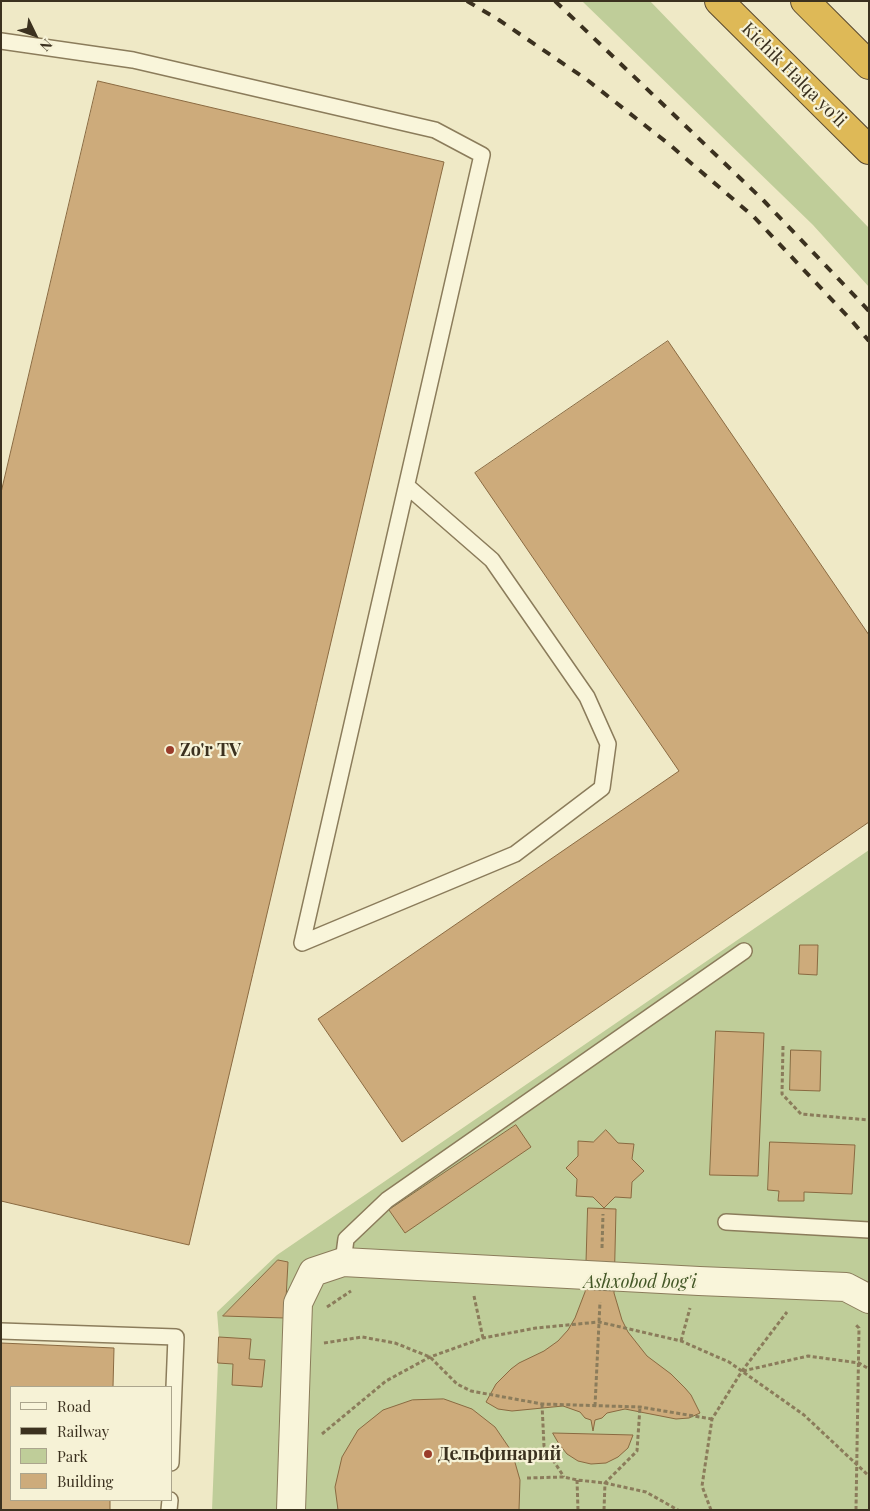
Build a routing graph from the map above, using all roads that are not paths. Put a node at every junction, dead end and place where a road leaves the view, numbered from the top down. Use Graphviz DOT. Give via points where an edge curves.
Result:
graph roads {
  1 [pos="719,1"];
  2 [pos="805,1"];
  3 [pos="1,41"];
  4 [pos="869,65"];
  5 [pos="869,150"];
  6 [pos="407,486"];
  7 [pos="744,951"];
  8 [pos="726,1222"];
  9 [pos="869,1230"];
  10 [pos="343,1262"];
  11 [pos="869,1299"];
  12 [pos="1,1331"];
  13 [pos="172,1438"];
  14 [pos="291,1510"];
  1 -- 5 [label="highway, Kichik Halqa yo'li"];
  2 -- 4 [label="highway"];
  3 -- 6 [label="lane" via="132,60 435,130 482,155"];
  6 -- 6 [label="lane" via="492,560 587,696 608,744 602,788 515,854 302,943"];
  7 -- 10 [label="lane" via="386,1200 346,1239"];
  8 -- 9 [label="lane"];
  10 -- 11 [label="street" via="846,1287"];
  10 -- 14 [label="street" via="314,1272 298,1303"];
  12 -- 13 [label="lane" via="176,1337"];
}
